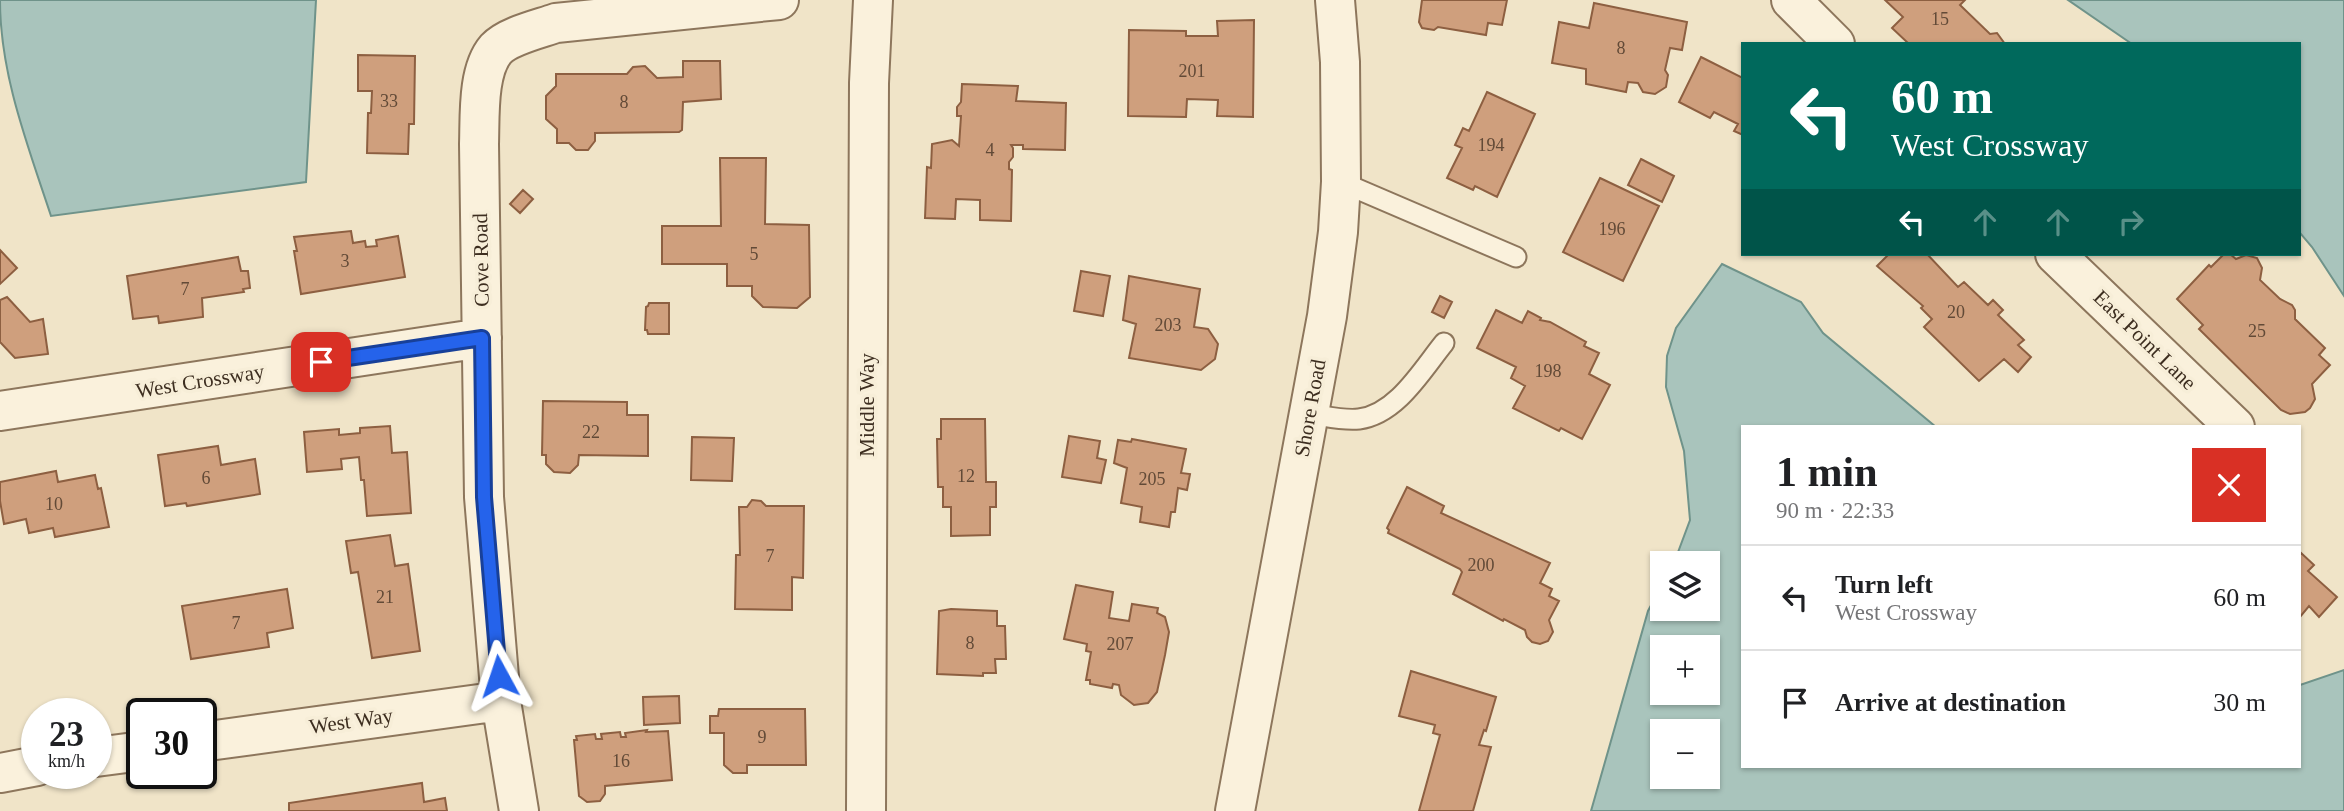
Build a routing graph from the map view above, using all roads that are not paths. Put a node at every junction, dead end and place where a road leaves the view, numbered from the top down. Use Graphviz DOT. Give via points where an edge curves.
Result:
graph roads {
  1 [pos="779,0"];
  2 [pos="873,0"];
  3 [pos="1335,0"];
  4 [pos="1791,0"];
  5 [pos="1833,42"];
  6 [pos="1341,182"];
  7 [pos="2057,256"];
  8 [pos="1516,257"];
  9 [pos="482,338"];
  10 [pos="1444,343"];
  11 [pos="0,411"];
  12 [pos="1309,414"];
  13 [pos="2233,425"];
  14 [pos="501,701"];
  15 [pos="217,740"];
  16 [pos="21,769"];
  17 [pos="0,773"];
  18 [pos="519,811"];
  19 [pos="866,811"];
  20 [pos="1234,811"];
  1 -- 9 [label="street, Cove Road" via="556,23 498,47 482,89"];
  2 -- 19 [label="street, Middle Way"];
  3 -- 6 [label="street, Shore Road"];
  4 -- 5 [label="street"];
  6 -- 8 [label="lane"];
  6 -- 12 [label="street, Shore Road" via="1327,316"];
  7 -- 13 [label="street, East Point Lane"];
  9 -- 11 [label="street, West Crossway"];
  9 -- 14 [label="street, Cove Road" via="484,497"];
  10 -- 12 [label="lane" via="1384,410 1360,419"];
  12 -- 20 [label="street, Shore Road"];
  14 -- 15 [label="street, West Way"];
  14 -- 18 [label="street, Cove Road"];
  16 -- 17 [label="street"];
}
